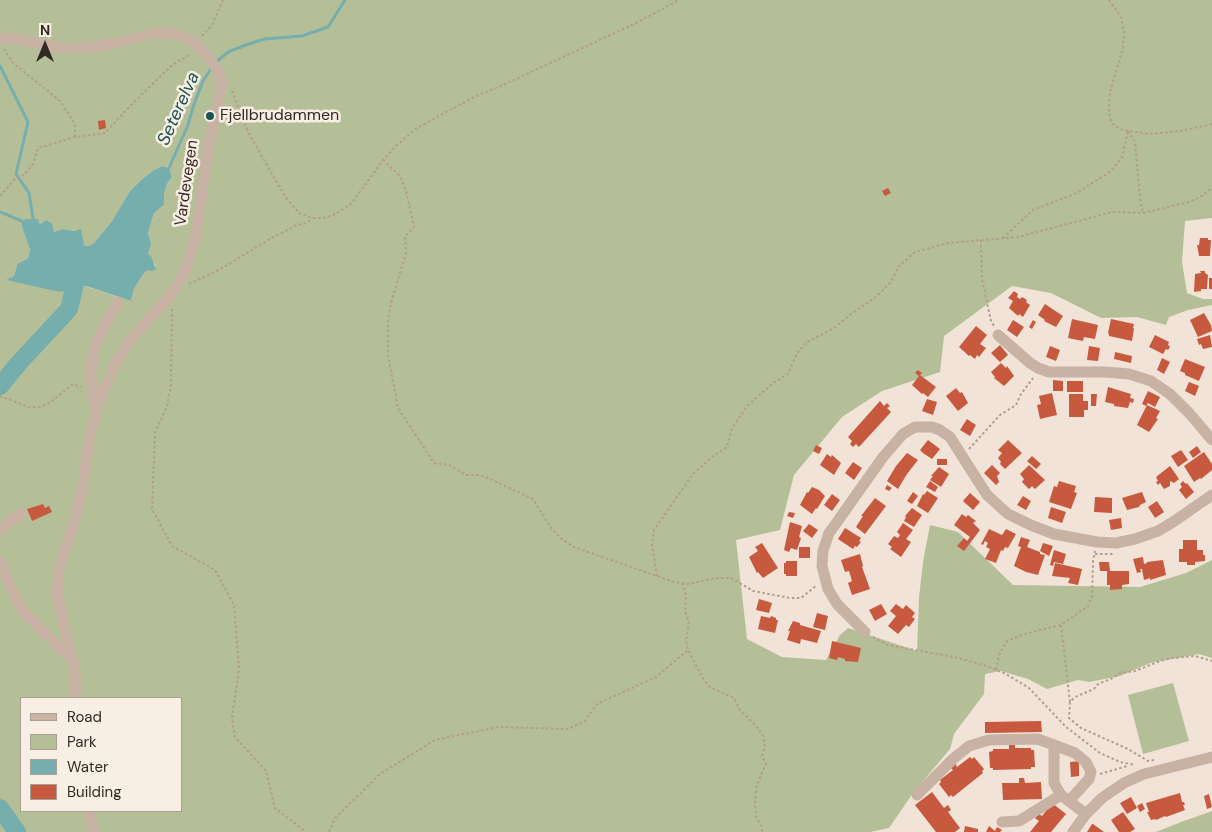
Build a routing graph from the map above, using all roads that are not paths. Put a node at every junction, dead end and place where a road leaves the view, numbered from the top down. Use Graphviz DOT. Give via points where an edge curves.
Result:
graph roads {
  1 [pos="0,41"];
  2 [pos="118,302"];
  3 [pos="998,335"];
  4 [pos="97,410"];
  5 [pos="1212,440"];
  6 [pos="1212,495"];
  7 [pos="22,513"];
  8 [pos="0,531"];
  9 [pos="0,561"];
  10 [pos="865,632"];
  11 [pos="73,661"];
  12 [pos="76,697"];
  13 [pos="1054,745"];
  14 [pos="1212,757"];
  15 [pos="917,794"];
  16 [pos="1065,798"];
  17 [pos="89,812"];
  18 [pos="1086,814"];
  19 [pos="1002,822"];
  20 [pos="94,832"];
  21 [pos="1073,832"];
  1 -- 4 [label="street, Vardevegen" via="10,38 60,48 87,48 155,33 172,34 186,38 200,48 219,72 222,84 210,138 195,240 186,269 173,292 127,344"];
  2 -- 4 [label="street" via="98,340 90,366"];
  3 -- 5 [label="street" via="1030,363 1050,372 1129,374 1151,381 1170,394"];
  4 -- 11 [label="street, Vardevegen" via="76,517 59,568 57,594"];
  6 -- 10 [label="street" via="1158,531 1136,539 1097,542 1043,530 1008,514 987,495 950,437 932,427 915,427 903,434 883,457 830,533 822,557 828,589 837,604"];
  7 -- 8 [label="street"];
  9 -- 11 [label="street" via="23,611"];
  11 -- 12 [label="street, Vardevegen"];
  13 -- 15 [label="street" via="1038,739 977,742 953,759"];
  13 -- 16 [label="street" via="1054,782"];
  13 -- 16 [label="street" via="1074,753 1086,762 1091,772 1089,779"];
  14 -- 18 [label="street" via="1144,774 1124,783"];
  16 -- 18 [label="street"];
  16 -- 19 [label="street" via="1019,821"];
  17 -- 20 [label="street"];
  18 -- 21 [label="street"];
}
